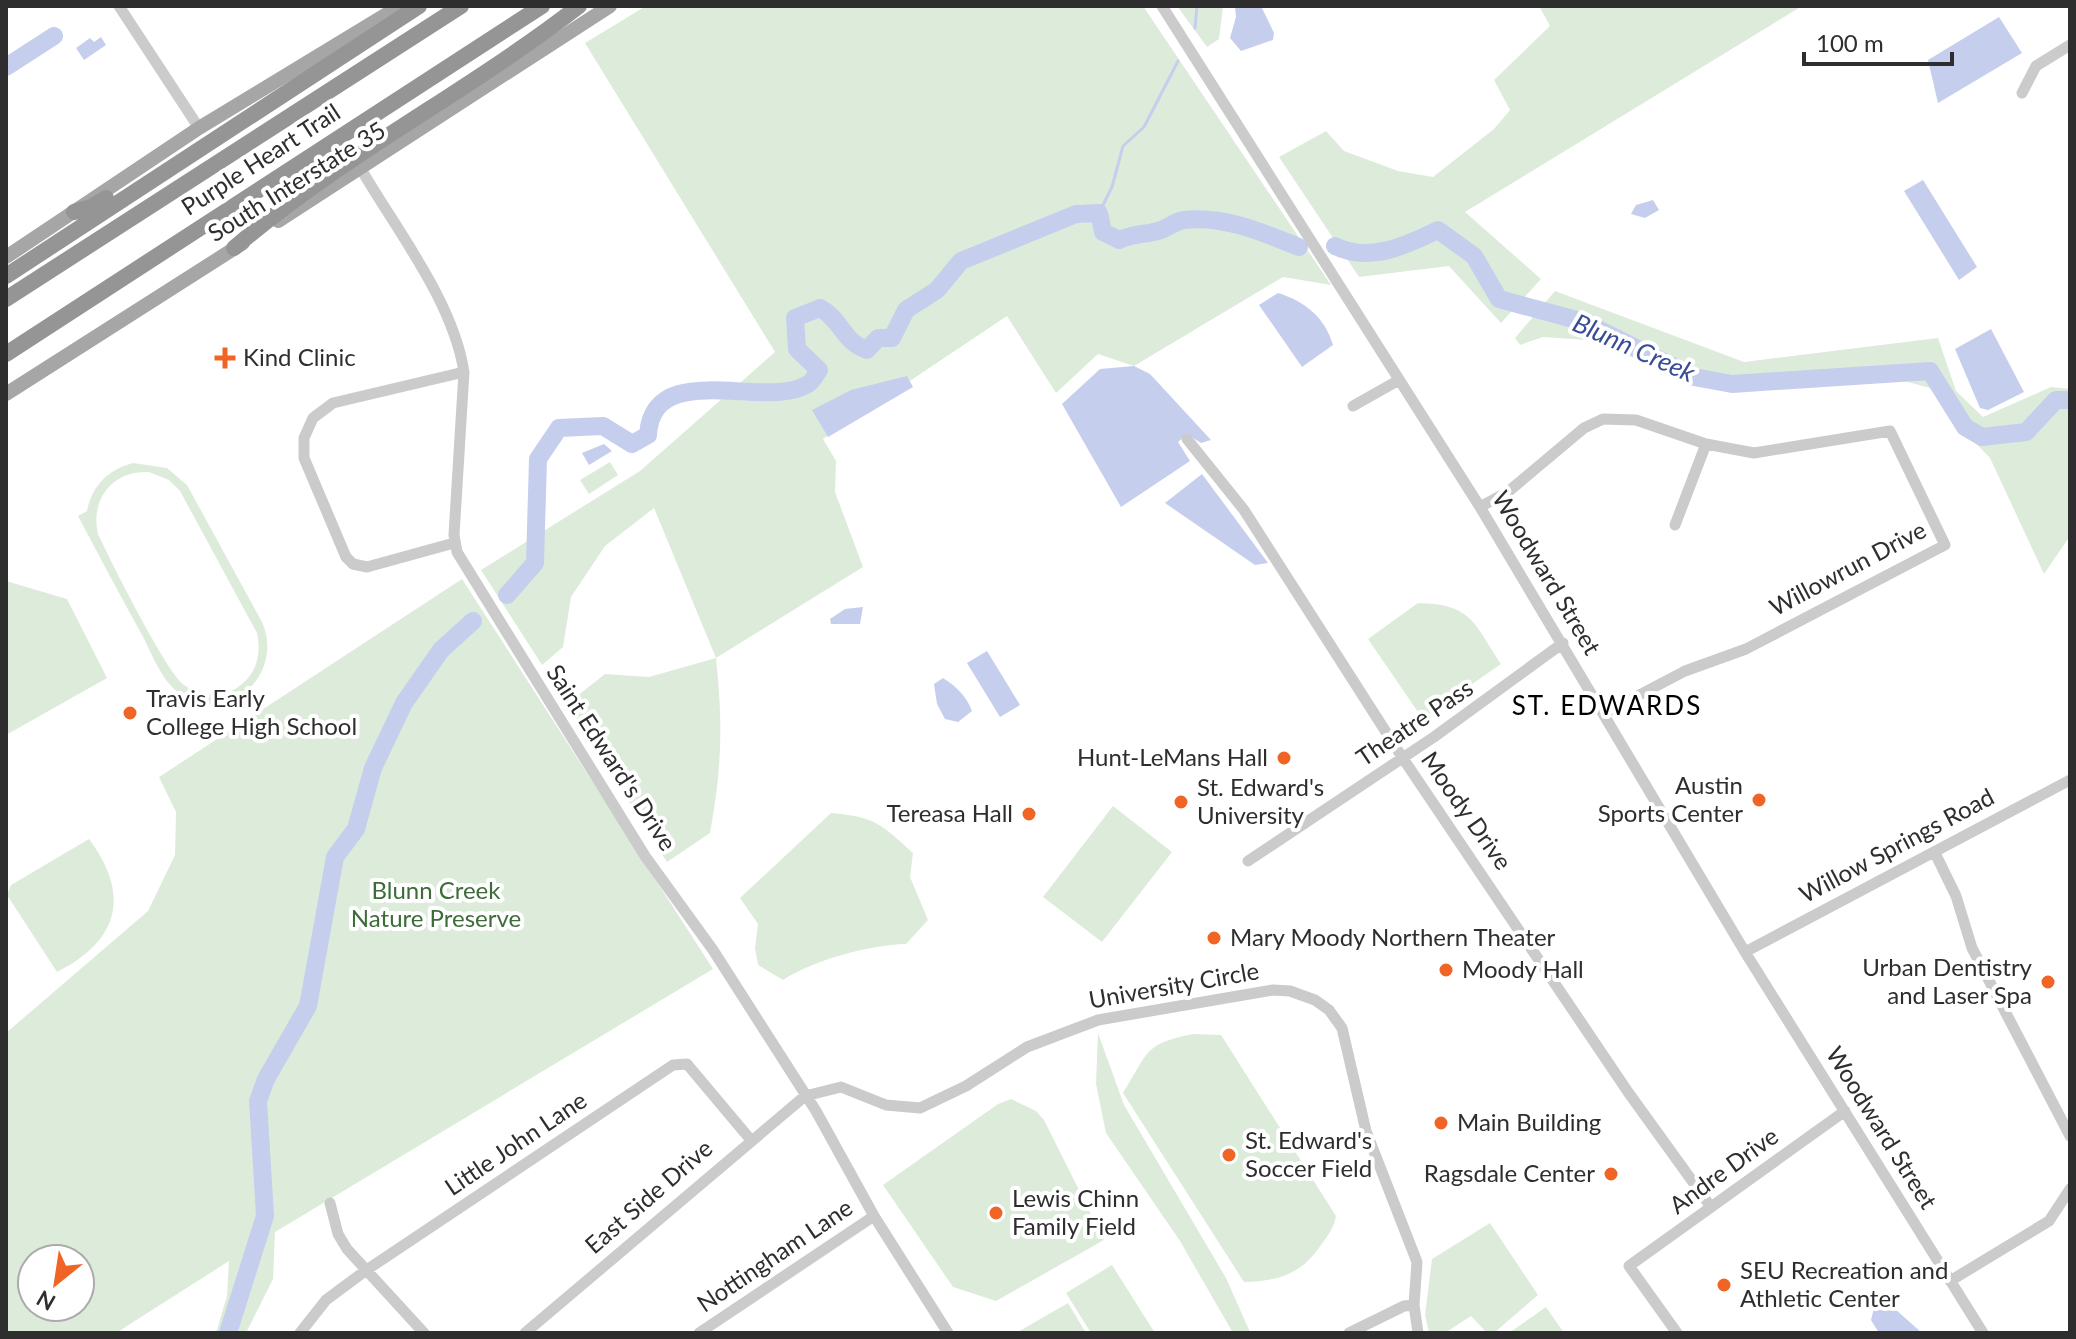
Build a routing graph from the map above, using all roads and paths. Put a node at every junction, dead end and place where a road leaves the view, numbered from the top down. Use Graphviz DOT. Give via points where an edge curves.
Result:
graph roads {
  1 [pos="119,6"];
  2 [pos="400,6"];
  3 [pos="419,6"];
  4 [pos="461,6"];
  5 [pos="542,6"];
  6 [pos="579,6"];
  7 [pos="610,6"];
  8 [pos="1162,6"];
  9 [pos="445,17"];
  10 [pos="2070,45"];
  11 [pos="2022,93"];
  12 [pos="199,128"];
  13 [pos="361,169"];
  14 [pos="74,212"];
  15 [pos="234,248"];
  16 [pos="6,257"];
  17 [pos="6,276"];
  18 [pos="6,299"];
  19 [pos="6,354"];
  20 [pos="464,372"];
  21 [pos="1399,380"];
  22 [pos="6,394"];
  23 [pos="1353,406"];
  24 [pos="1187,439"];
  25 [pos="1706,444"];
  26 [pos="1480,507"];
  27 [pos="1675,525"];
  28 [pos="454,543"];
  29 [pos="1563,643"];
  30 [pos="1605,713"];
  31 [pos="1402,757"];
  32 [pos="2070,780"];
  33 [pos="1935,853"];
  34 [pos="1248,861"];
  35 [pos="1745,952"];
  36 [pos="805,1096"];
  37 [pos="1845,1111"];
  38 [pos="2070,1136"];
  39 [pos="750,1139"];
  40 [pos="2070,1189"];
  41 [pos="330,1203"];
  42 [pos="1711,1207"];
  43 [pos="874,1216"];
  44 [pos="365,1271"];
  45 [pos="1950,1281"];
  46 [pos="1414,1305"];
  47 [pos="300,1333"];
  48 [pos="424,1333"];
  49 [pos="525,1333"];
  50 [pos="699,1333"];
  51 [pos="948,1333"];
  52 [pos="1349,1333"];
  53 [pos="1418,1333"];
  54 [pos="1677,1333"];
  55 [pos="1983,1333"];
  1 -- 12 [label="street"];
  2 -- 12 [label="main road"];
  3 -- 17 [label="highway"];
  4 -- 9 [label="highway, Purple Heart Trail"];
  5 -- 19 [label="highway, Purple Heart Trail"];
  6 -- 15 [label="highway" via="343,164"];
  7 -- 13 [label="main road, South Interstate 35"];
  8 -- 21 [label="street, Woodward Street"];
  9 -- 14 [label="highway" via="397,30 290,83 91,207"];
  9 -- 18 [label="highway, Purple Heart Trail"];
  10 -- 11 [label="street" via="2036,66"];
  12 -- 14 [label="main road"];
  13 -- 15 [label="main road, South Interstate 35"];
  13 -- 20 [label="street" via="447,313"];
  14 -- 16 [label="main road"];
  15 -- 22 [label="main road, South Interstate 35"];
  20 -- 28 [label="street"];
  20 -- 28 [label="street" via="323,408 308,427 303,447 353,564 367,567"];
  21 -- 23 [label="street"];
  21 -- 26 [label="street, Woodward Street"];
  24 -- 31 [label="street, Moody Drive" via="1244,510"];
  25 -- 26 [label="street, Willowrun Drive" via="1636,420 1603,419"];
  25 -- 27 [label="street"];
  25 -- 30 [label="street, Willowrun Drive" via="1754,453 1890,431 1945,545 1746,649 1685,671"];
  26 -- 29 [label="street, Woodward Street"];
  28 -- 36 [label="street, Saint Edward's Drive" via="645,856 713,950"];
  29 -- 30 [label="street, Woodward Street"];
  29 -- 31 [label="street, Theatre Pass"];
  30 -- 35 [label="street, Woodward Street"];
  31 -- 34 [label="street, Theatre Pass"];
  31 -- 42 [label="street, Moody Drive"];
  32 -- 33 [label="street, Willow Springs Road"];
  33 -- 35 [label="street, Willow Springs Road"];
  33 -- 38 [label="street" via="1972,948"];
  35 -- 37 [label="street, Woodward Street"];
  36 -- 39 [label="street, East Side Drive"];
  36 -- 43 [label="street, Saint Edward's Drive"];
  36 -- 46 [label="street, University Circle" via="841,1087 886,1105 920,1108 1027,1047 1098,1020 1273,990 1301,994 1329,1010 1342,1028 1366,1131 1417,1262"];
  37 -- 42 [label="street, Andre Drive"];
  37 -- 45 [label="street, Woodward Street"];
  39 -- 44 [label="street, Little John Lane" via="687,1064 673,1065"];
  39 -- 49 [label="street, East Side Drive"];
  40 -- 45 [label="street" via="2049,1221"];
  41 -- 44 [label="street" via="338,1234"];
  42 -- 54 [label="street, Andre Drive" via="1629,1266"];
  43 -- 50 [label="street, Nottingham Lane"];
  43 -- 51 [label="street, Saint Edward's Drive"];
  44 -- 47 [label="street, Little John Lane" via="326,1300"];
  44 -- 48 [label="street"];
  45 -- 55 [label="street, Woodward Street"];
  46 -- 52 [label="street"];
  46 -- 53 [label="street, University Circle"];
}
